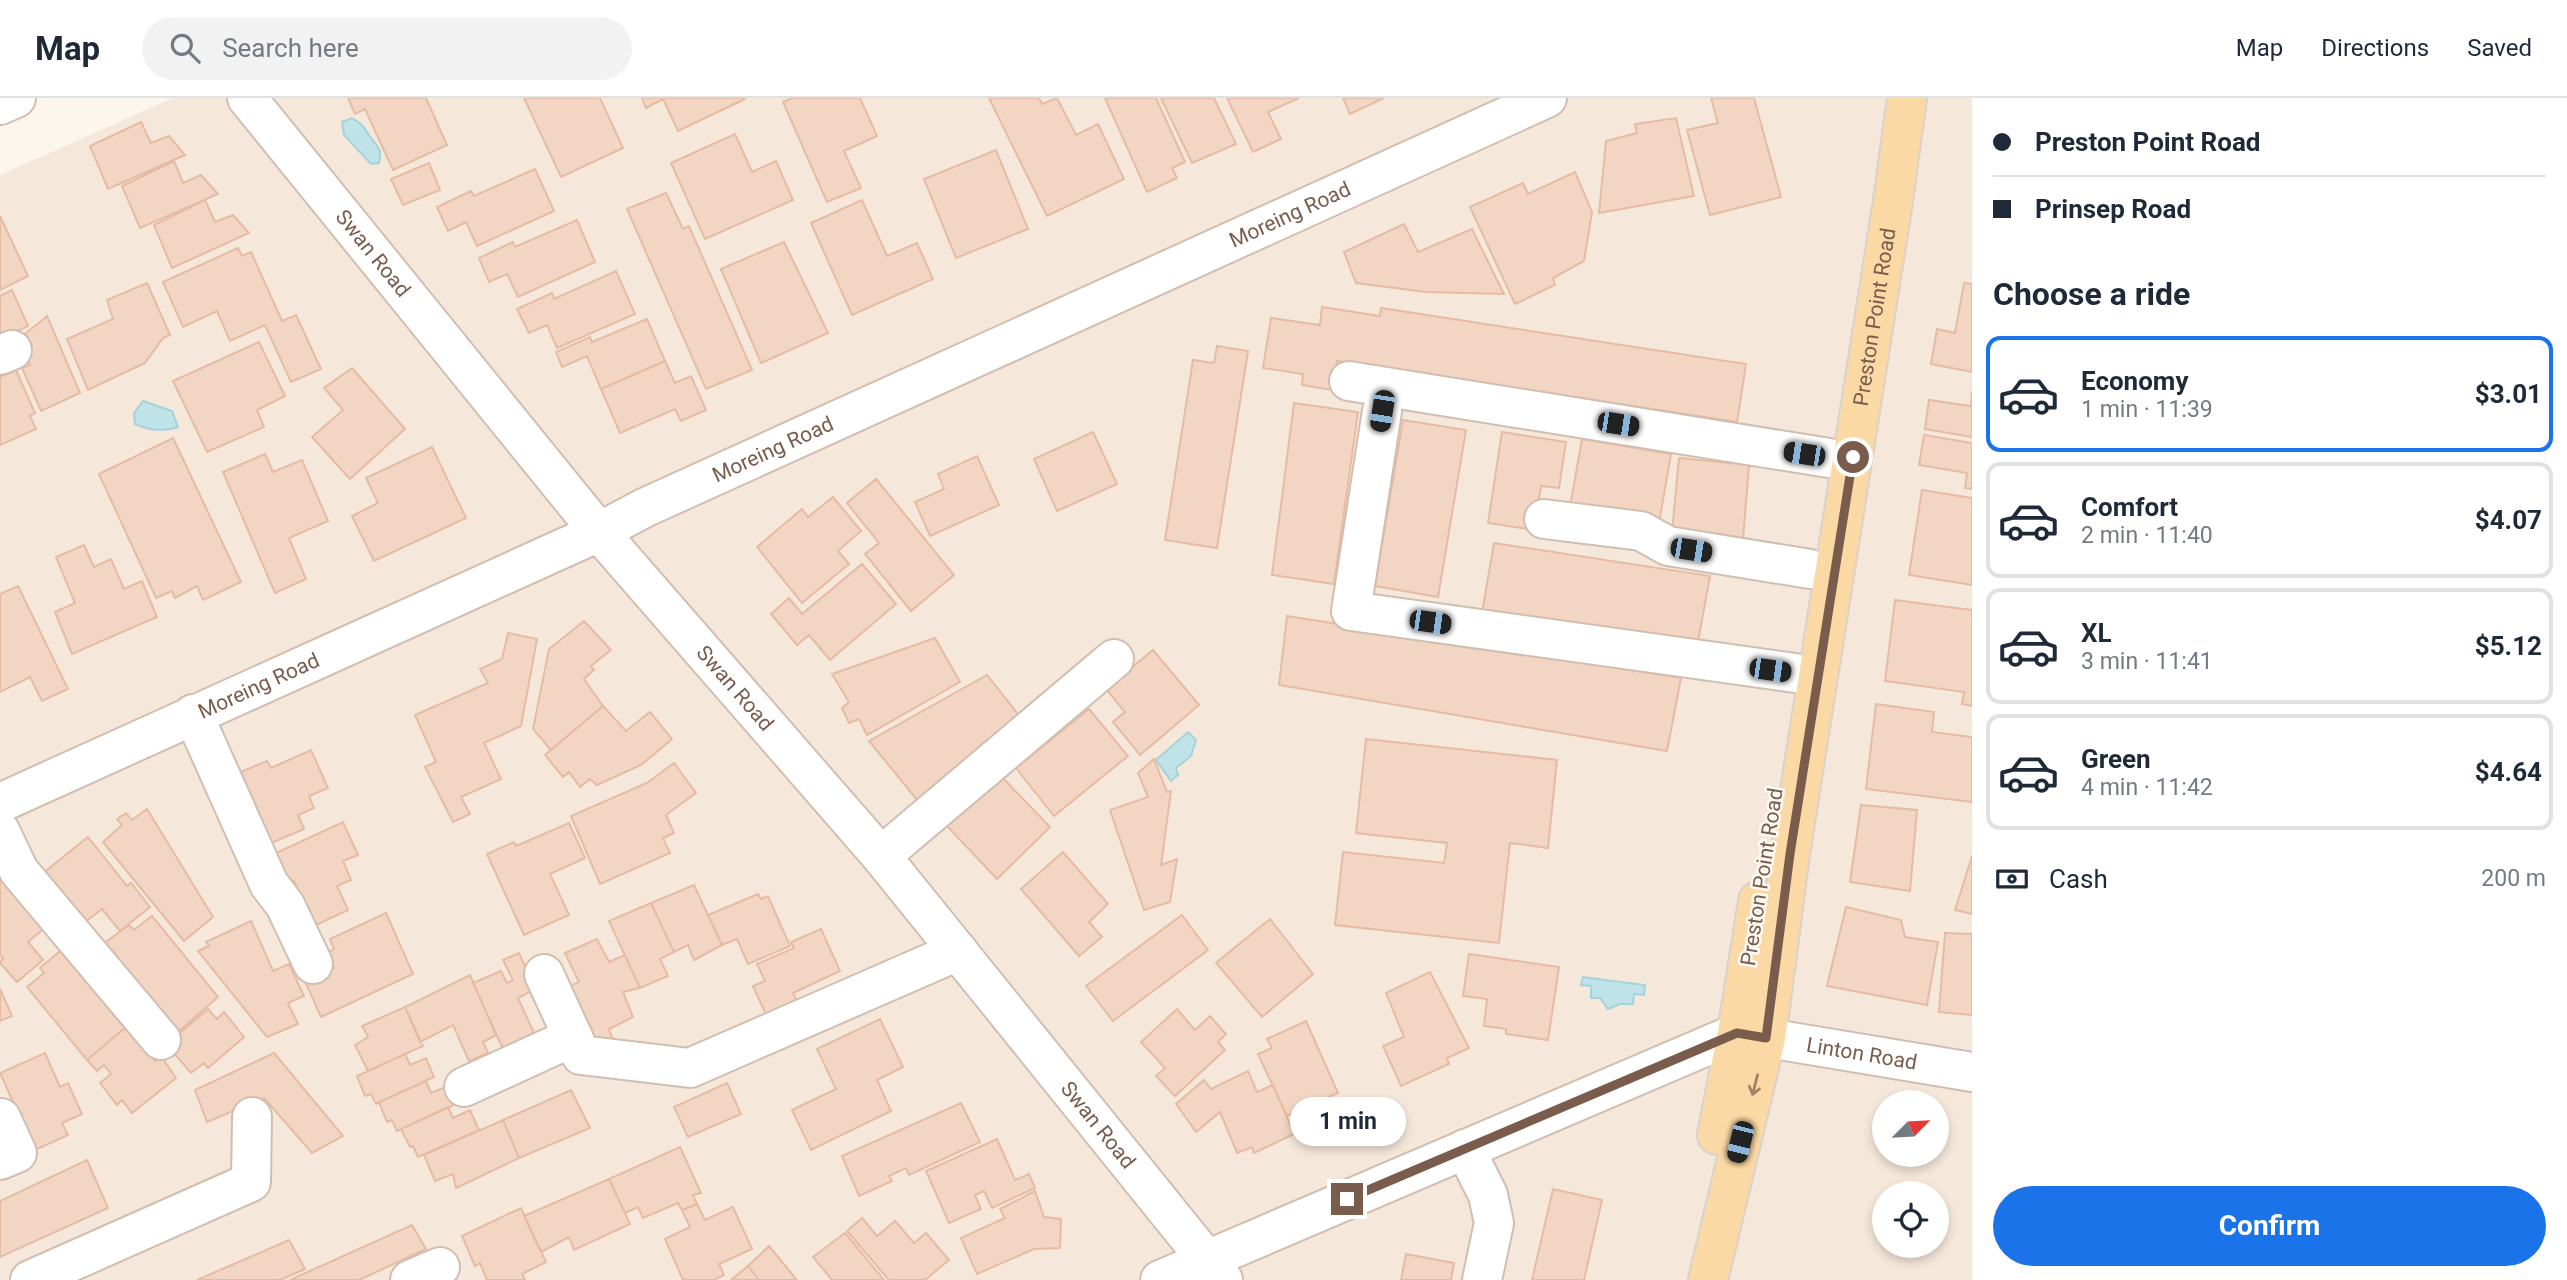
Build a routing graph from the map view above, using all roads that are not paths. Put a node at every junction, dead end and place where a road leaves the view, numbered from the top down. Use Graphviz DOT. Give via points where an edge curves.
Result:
graph roads {
  1 [pos="16,98"];
  2 [pos="247,98"];
  3 [pos="1547,98"];
  4 [pos="1881,98"];
  5 [pos="1907,98"];
  6 [pos="0,105"];
  7 [pos="1349,381"];
  8 [pos="1382,411"];
  9 [pos="1829,458"];
  10 [pos="1544,519"];
  11 [pos="599,532"];
  12 [pos="1810,569"];
  13 [pos="1114,659"];
  14 [pos="1795,673"];
  15 [pos="193,714"];
  16 [pos="0,803"];
  17 [pos="0,831"];
  18 [pos="881,856"];
  19 [pos="958,951"];
  20 [pos="313,964"];
  21 [pos="544,974"];
  22 [pos="1752,1035"];
  23 [pos="573,1037"];
  24 [pos="161,1040"];
  25 [pos="1972,1073"];
  26 [pos="464,1087"];
  27 [pos="252,1117"];
  28 [pos="1,1118"];
  29 [pos="1465,1149"];
  30 [pos="0,1160"];
  31 [pos="1214,1269"];
  32 [pos="30,1280"];
  33 [pos="1160,1280"];
  34 [pos="1482,1280"];
  35 [pos="1683,1280"];
  36 [pos="1708,1280"];
  1 -- 6 [label="street"];
  2 -- 11 [label="street, Swan Road"];
  3 -- 11 [label="street, Moreing Road"];
  4 -- 9 [label="main road, Preston Point Road" via="1872,197"];
  5 -- 22 [label="main road, Preston Point Road" via="1790,854"];
  7 -- 9 [label="street"];
  8 -- 14 [label="street" via="1351,611"];
  9 -- 12 [label="main road, Preston Point Road"];
  10 -- 12 [label="street" via="1641,531 1668,546"];
  11 -- 15 [label="street, Moreing Road"];
  11 -- 18 [label="street, Swan Road"];
  12 -- 14 [label="main road, Preston Point Road"];
  13 -- 18 [label="street"];
  14 -- 22 [label="main road, Preston Point Road"];
  15 -- 16 [label="street, Moreing Road"];
  15 -- 20 [label="street" via="269,884 285,905"];
  17 -- 24 [label="street" via="19,871"];
  18 -- 19 [label="street, Swan Road"];
  19 -- 23 [label="street" via="690,1068 581,1055"];
  19 -- 31 [label="street, Swan Road"];
  21 -- 23 [label="street"];
  22 -- 25 [label="street, Linton Road"];
  22 -- 29 [label="street"];
  22 -- 35 [label="main road, Preston Point Road" via="1713,1154"];
  22 -- 36 [label="main road, Preston Point Road, one-way"];
  23 -- 26 [label="street"];
  27 -- 32 [label="street" via="251,1182"];
  28 -- 30 [label="street" via="17,1153"];
  29 -- 31 [label="street"];
  29 -- 34 [label="street" via="1488,1195 1494,1223"];
  31 -- 33 [label="street"];
}
